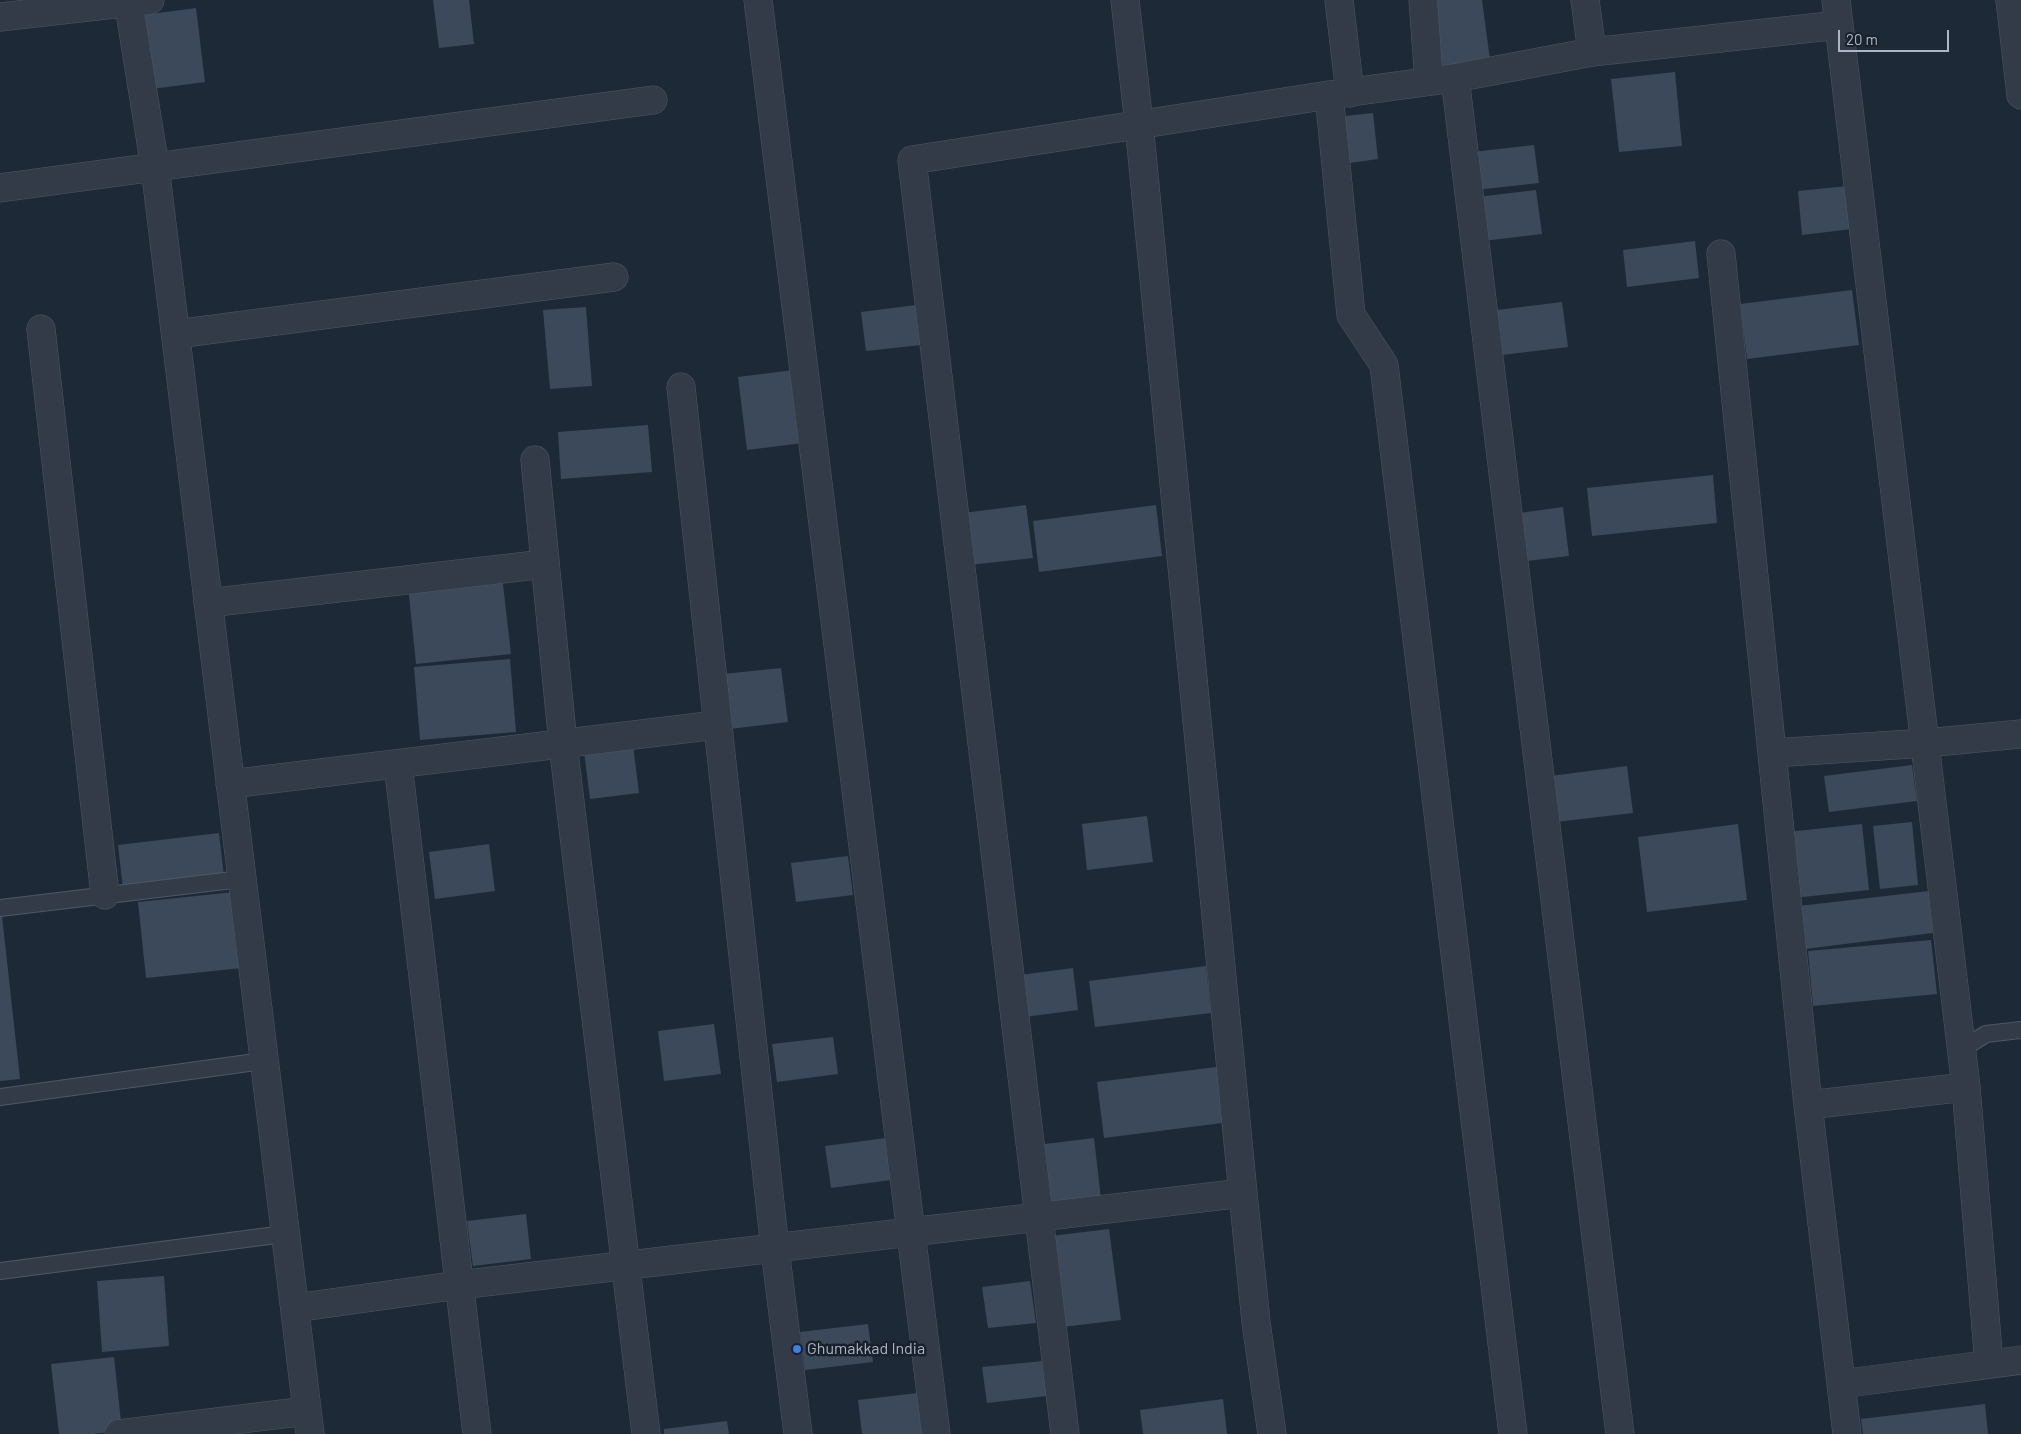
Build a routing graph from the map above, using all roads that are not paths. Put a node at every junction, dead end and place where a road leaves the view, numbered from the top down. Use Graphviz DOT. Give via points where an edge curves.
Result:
graph roads {
  1 [pos="758,0"];
  2 [pos="1125,0"];
  3 [pos="1339,0"];
  4 [pos="1423,0"];
  5 [pos="1585,0"];
  6 [pos="2010,0"];
  7 [pos="135,1"];
  8 [pos="1838,12"];
  9 [pos="0,17"];
  10 [pos="1592,52"];
  11 [pos="1442,80"];
  12 [pos="1340,94"];
  13 [pos="2021,96"];
  14 [pos="653,100"];
  15 [pos="1139,124"];
  16 [pos="155,167"];
  17 [pos="0,188"];
  18 [pos="1721,254"];
  19 [pos="614,277"];
  20 [pos="41,329"];
  21 [pos="176,334"];
  22 [pos="681,387"];
  23 [pos="535,460"];
  24 [pos="545,564"];
  25 [pos="208,603"];
  26 [pos="716,725"];
  27 [pos="2021,734"];
  28 [pos="1926,743"];
  29 [pos="564,744"];
  30 [pos="1772,753"];
  31 [pos="398,764"];
  32 [pos="230,784"];
  33 [pos="241,879"];
  34 [pos="105,895"];
  35 [pos="0,908"];
  36 [pos="2021,1030"];
  37 [pos="1962,1049"];
  38 [pos="263,1061"];
  39 [pos="1966,1087"];
  40 [pos="0,1097"];
  41 [pos="1808,1105"];
  42 [pos="1243,1193"];
  43 [pos="1038,1218"];
  44 [pos="910,1232"];
  45 [pos="284,1234"];
  46 [pos="774,1249"];
  47 [pos="625,1267"];
  48 [pos="0,1271"];
  49 [pos="459,1285"];
  50 [pos="295,1308"];
  51 [pos="2021,1360"];
  52 [pos="1989,1364"];
  53 [pos="1841,1384"];
  54 [pos="308,1422"];
  55 [pos="119,1434"];
  56 [pos="476,1434"];
  57 [pos="646,1434"];
  58 [pos="798,1434"];
  59 [pos="936,1434"];
  60 [pos="1065,1434"];
  61 [pos="1272,1434"];
  62 [pos="1513,1434"];
  63 [pos="1620,1434"];
  64 [pos="1847,1434"];
  1 -- 44 [label="street"];
  2 -- 15 [label="street"];
  3 -- 12 [label="street"];
  4 -- 11 [label="street"];
  5 -- 10 [label="street"];
  6 -- 13 [label="street"];
  7 -- 9 [label="street"];
  7 -- 16 [label="street"];
  8 -- 10 [label="street"];
  8 -- 28 [label="street"];
  10 -- 11 [label="street"];
  11 -- 12 [label="street"];
  11 -- 63 [label="street"];
  12 -- 15 [label="street"];
  12 -- 62 [label="street" via="1352,316 1384,365"];
  14 -- 16 [label="street"];
  15 -- 42 [label="street"];
  15 -- 43 [label="street" via="912,160"];
  16 -- 17 [label="street"];
  16 -- 21 [label="street"];
  18 -- 30 [label="street"];
  19 -- 21 [label="street"];
  20 -- 34 [label="street"];
  21 -- 25 [label="street"];
  22 -- 26 [label="street"];
  23 -- 24 [label="street"];
  24 -- 25 [label="street"];
  24 -- 29 [label="street"];
  25 -- 32 [label="street"];
  26 -- 29 [label="street"];
  26 -- 46 [label="street"];
  27 -- 28 [label="street"];
  28 -- 30 [label="street"];
  28 -- 37 [label="street"];
  29 -- 31 [label="street"];
  29 -- 47 [label="street"];
  30 -- 41 [label="street"];
  31 -- 32 [label="street"];
  31 -- 49 [label="street"];
  32 -- 33 [label="street"];
  33 -- 34 [label="lane"];
  33 -- 38 [label="street"];
  34 -- 35 [label="lane"];
  36 -- 37 [label="lane" via="1986,1034"];
  37 -- 39 [label="street"];
  38 -- 40 [label="lane"];
  38 -- 45 [label="street"];
  39 -- 41 [label="street"];
  39 -- 52 [label="street"];
  41 -- 53 [label="street"];
  42 -- 43 [label="street"];
  42 -- 61 [label="street" via="1256,1322"];
  43 -- 44 [label="street"];
  43 -- 60 [label="street"];
  44 -- 46 [label="street"];
  44 -- 59 [label="street"];
  45 -- 48 [label="lane"];
  45 -- 50 [label="street"];
  46 -- 47 [label="street"];
  46 -- 58 [label="street"];
  47 -- 49 [label="street"];
  47 -- 57 [label="street"];
  49 -- 50 [label="street"];
  49 -- 56 [label="street"];
  50 -- 54 [label="street"];
  51 -- 52 [label="street"];
  52 -- 53 [label="street"];
  53 -- 64 [label="street"];
  54 -- 55 [label="street"];
}
